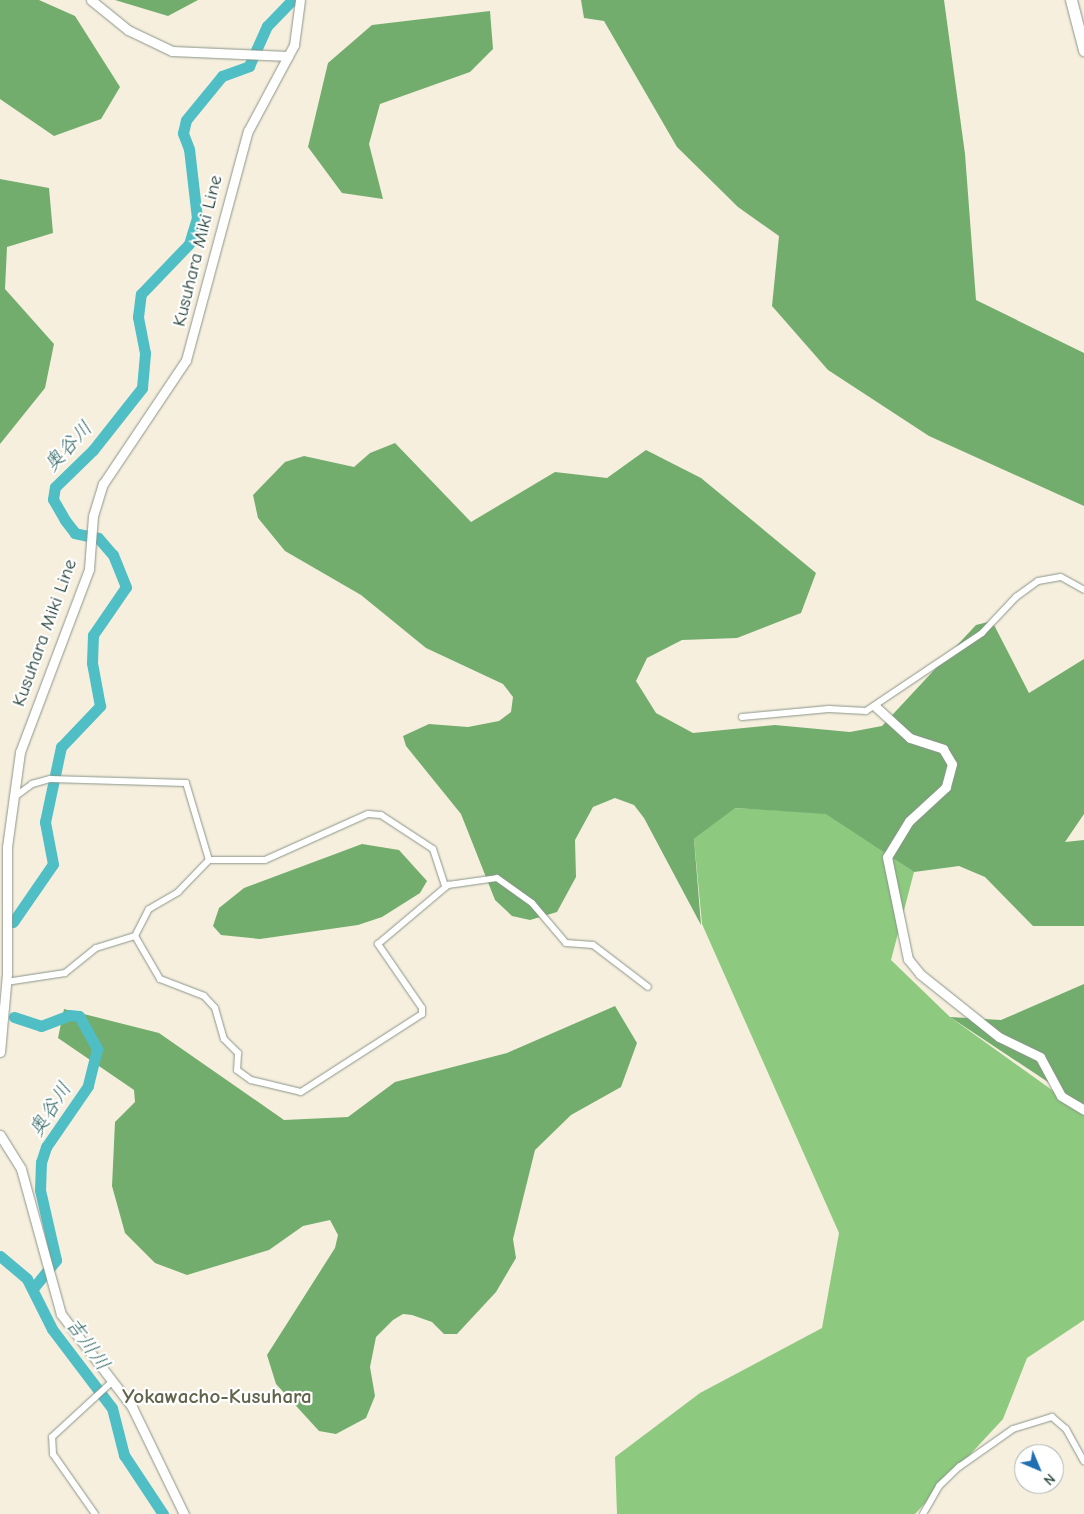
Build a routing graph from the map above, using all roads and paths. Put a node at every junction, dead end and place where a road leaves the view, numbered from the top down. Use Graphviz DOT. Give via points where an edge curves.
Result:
graph roads {
  1 [pos="91,0"];
  2 [pos="300,0"];
  3 [pos="1071,0"];
  4 [pos="1084,50"];
  5 [pos="288,56"];
  6 [pos="1084,590"];
  7 [pos="876,707"];
  8 [pos="742,717"];
  9 [pos="11,799"];
  10 [pos="209,860"];
  11 [pos="446,887"];
  12 [pos="135,936"];
  13 [pos="6,982"];
  14 [pos="648,987"];
  15 [pos="0,1052"];
  16 [pos="1084,1110"];
  17 [pos="0,1135"];
  18 [pos="113,1383"];
  19 [pos="1084,1461"];
  20 [pos="95,1514"];
  21 [pos="184,1514"];
  22 [pos="923,1514"];
  1 -- 5 [label="main road" via="153,45 172,51"];
  2 -- 5 [label="main road, Kusuhara Miki Line" via="298,30"];
  3 -- 4 [label="highway"];
  5 -- 9 [label="main road, Kusuhara Miki Line" via="248,131 186,360 103,484 84,585 20,752"];
  6 -- 7 [label="street" via="1061,577 1038,581 1016,597 982,633"];
  7 -- 8 [label="street" via="866,711 829,710"];
  7 -- 16 [label="main road" via="910,738 943,749 952,764 946,788 909,821 888,857 908,959 920,974 999,1038 1040,1057 1061,1096"];
  9 -- 10 [label="street" via="32,784 50,780 186,783"];
  9 -- 13 [label="main road, Kusuhara Miki Line"];
  10 -- 11 [label="street" via="265,860 368,814 381,815 433,849"];
  10 -- 12 [label="street" via="178,892 149,909"];
  11 -- 12 [label="street" via="378,944 422,1008 422,1014 303,1092 252,1080 237,1070 238,1052 224,1039 215,1008 204,996 160,979"];
  11 -- 14 [label="street" via="497,878 532,903 566,943 593,945"];
  12 -- 13 [label="street" via="96,948 65,973"];
  13 -- 15 [label="main road, Kusuhara Miki Line"];
  17 -- 18 [label="main road" via="21,1169 48,1271 69,1329"];
  18 -- 20 [label="street" via="52,1437 53,1454"];
  18 -- 21 [label="main road" via="132,1407"];
  19 -- 22 [label="street" via="1066,1429 1052,1417 1013,1429 959,1467 939,1486"];
}
